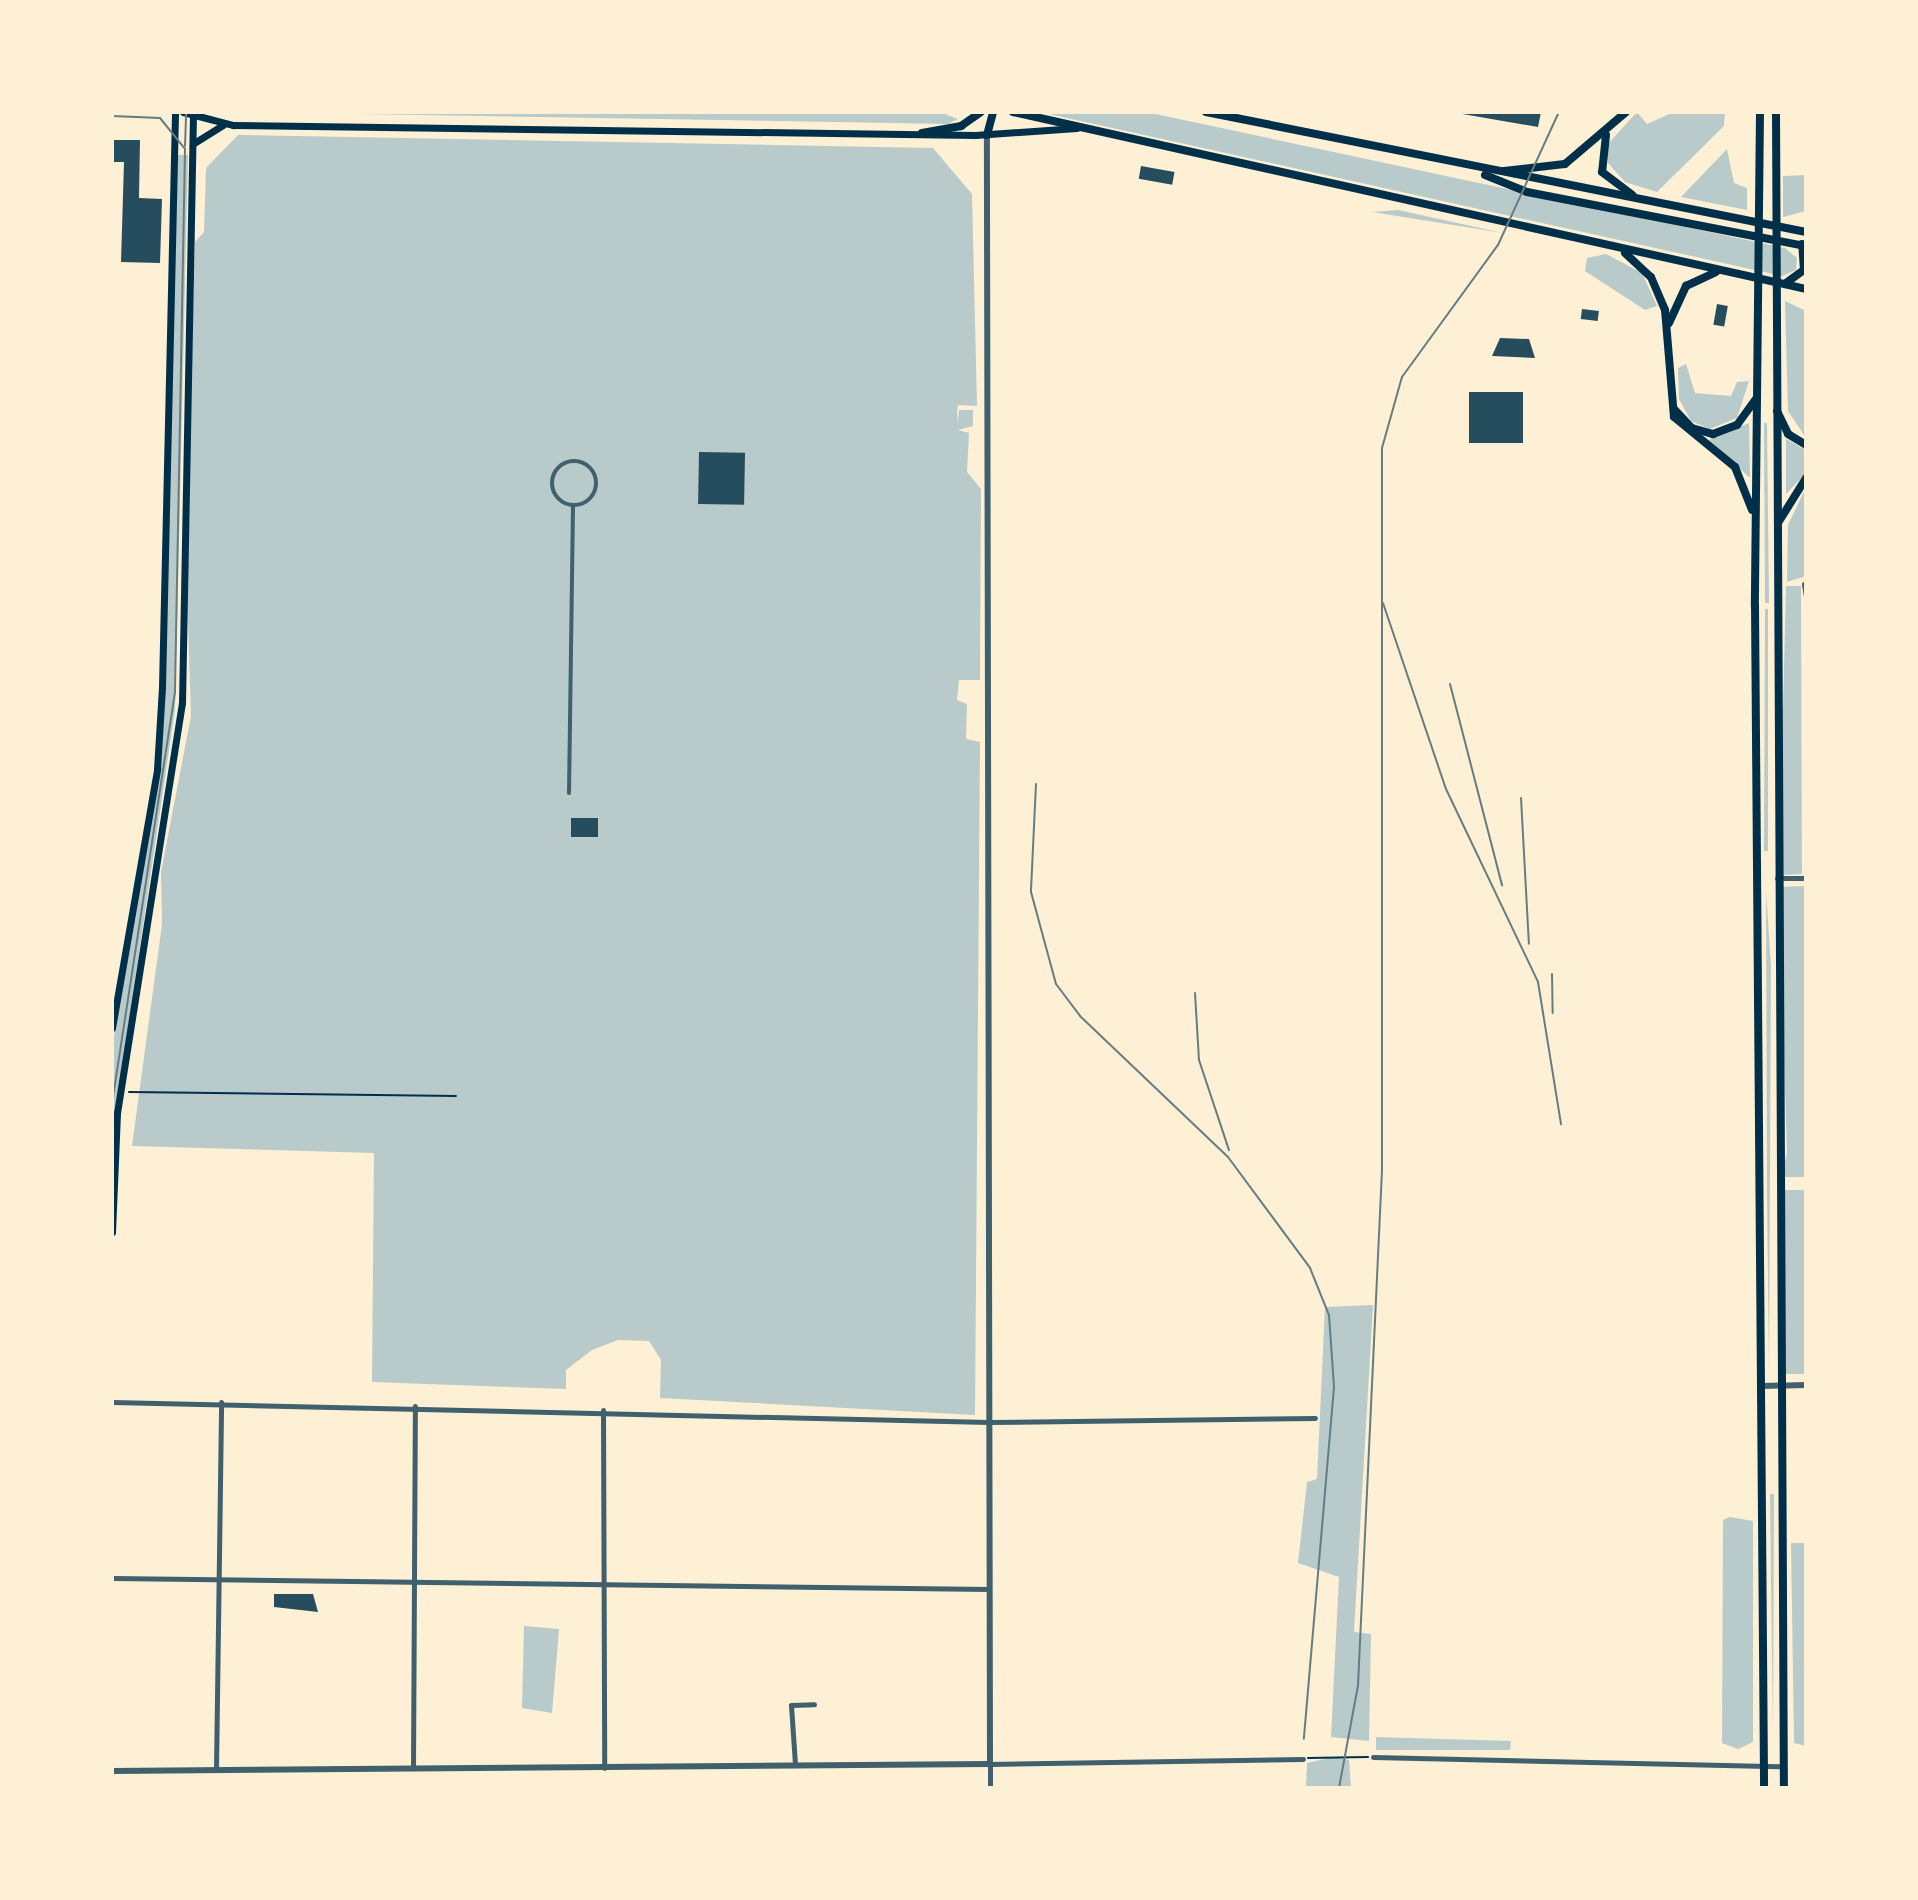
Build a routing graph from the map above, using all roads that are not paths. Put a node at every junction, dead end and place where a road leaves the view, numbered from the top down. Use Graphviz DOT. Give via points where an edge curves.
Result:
graph roads {
  1 [pos="175,112"];
  2 [pos="183,112"];
  3 [pos="981,112"];
  4 [pos="993,112"];
  5 [pos="1206,112"];
  6 [pos="1626,112"];
  7 [pos="1751,112"];
  8 [pos="1760,112"];
  9 [pos="1776,112"];
  10 [pos="193,113"];
  11 [pos="1017,113"];
  12 [pos="233,125"];
  13 [pos="1611,127"];
  14 [pos="1080,128"];
  15 [pos="1760,128"];
  16 [pos="922,133"];
  17 [pos="987,135"];
  18 [pos="192,146"];
  19 [pos="1469,169"];
  20 [pos="1671,206"];
  21 [pos="1784,226"];
  22 [pos="1806,232"];
  23 [pos="1788,242"];
  24 [pos="1804,245"];
  25 [pos="1618,249"];
  26 [pos="1805,257"];
  27 [pos="1725,272"];
  28 [pos="1786,284"];
  29 [pos="1806,289"];
  30 [pos="1669,323"];
  31 [pos="1757,394"];
  32 [pos="1774,394"];
  33 [pos="1669,396"];
  34 [pos="1757,411"];
  35 [pos="1774,411"];
  36 [pos="1806,445"];
  37 [pos="1806,478"];
  38 [pos="573,505"];
  39 [pos="1756,543"];
  40 [pos="1775,543"];
  41 [pos="1804,584"];
  42 [pos="1806,597"];
  43 [pos="569,793"];
  44 [pos="1776,878"];
  45 [pos="1806,878"];
  46 [pos="1758,879"];
  47 [pos="112,1028"];
  48 [pos="112,1232"];
  49 [pos="1780,1385"];
  50 [pos="1806,1385"];
  51 [pos="1762,1386"];
  52 [pos="112,1402"];
  53 [pos="221,1402"];
  54 [pos="415,1406"];
  55 [pos="603,1410"];
  56 [pos="1761,1414"];
  57 [pos="1780,1414"];
  58 [pos="1315,1418"];
  59 [pos="989,1422"];
  60 [pos="112,1578"];
  61 [pos="220,1579"];
  62 [pos="417,1582"];
  63 [pos="603,1585"];
  64 [pos="989,1589"];
  65 [pos="814,1704"];
  66 [pos="1373,1757"];
  67 [pos="1303,1759"];
  68 [pos="795,1764"];
  69 [pos="990,1764"];
  70 [pos="1764,1766"];
  71 [pos="1784,1766"];
  72 [pos="413,1768"];
  73 [pos="604,1768"];
  74 [pos="216,1770"];
  75 [pos="112,1771"];
  76 [pos="990,1788"];
  77 [pos="1764,1788"];
  78 [pos="1784,1788"];
  1 -- 47 [label="main road" via="161,714"];
  2 -- 10 [label="main road"];
  3 -- 16 [label="main road" via="961,126"];
  4 -- 17 [label="main road"];
  5 -- 19 [label="main road"];
  6 -- 13 [label="main road"];
  7 -- 15 [label="main road"];
  8 -- 15 [label="main road"];
  9 -- 32 [label="main road"];
  10 -- 12 [label="main road"];
  10 -- 18 [label="main road"];
  11 -- 14 [label="main road"];
  12 -- 16 [label="main road"];
  12 -- 18 [label="main road" via="207,129"];
  13 -- 19 [label="main road" via="1548,170"];
  13 -- 20 [label="main road" via="1599,154 1609,183"];
  14 -- 17 [label="main road"];
  14 -- 25 [label="main road"];
  15 -- 31 [label="main road"];
  16 -- 17 [label="main road"];
  17 -- 59 [label="street"];
  18 -- 48 [label="main road" via="182,703 120,1092"];
  19 -- 20 [label="main road"];
  19 -- 23 [label="main road" via="1527,192"];
  20 -- 21 [label="main road"];
  21 -- 22 [label="main road"];
  21 -- 24 [label="main road"];
  23 -- 24 [label="main road"];
  23 -- 26 [label="main road"];
  24 -- 26 [label="main road"];
  25 -- 27 [label="main road"];
  25 -- 30 [label="main road" via="1651,277"];
  26 -- 28 [label="main road" via="1802,274"];
  27 -- 28 [label="main road"];
  27 -- 30 [label="main road" via="1686,286"];
  28 -- 29 [label="main road"];
  30 -- 33 [label="main road"];
  31 -- 33 [label="main road" via="1741,421 1713,434 1689,425"];
  31 -- 34 [label="main road"];
  32 -- 35 [label="main road"];
  32 -- 36 [label="main road" via="1785,430"];
  33 -- 39 [label="main road" via="1681,427 1741,475"];
  34 -- 35 [label="main road"];
  34 -- 39 [label="main road"];
  35 -- 40 [label="main road"];
  37 -- 40 [label="main road" via="1783,509"];
  38 -- 38 [label="street" via="587,501 596,484 578,462 564,464 552,480 555,494"];
  38 -- 43 [label="street"];
  39 -- 46 [label="main road"];
  40 -- 44 [label="main road"];
  41 -- 42 [label="street"];
  44 -- 45 [label="street"];
  44 -- 46 [label="main road"];
  44 -- 49 [label="main road"];
  46 -- 51 [label="main road"];
  49 -- 50 [label="street"];
  49 -- 51 [label="street"];
  49 -- 57 [label="main road"];
  51 -- 56 [label="main road"];
  52 -- 53 [label="street"];
  53 -- 54 [label="street"];
  53 -- 61 [label="street"];
  54 -- 55 [label="street"];
  54 -- 62 [label="street"];
  55 -- 59 [label="street"];
  55 -- 63 [label="street"];
  56 -- 57 [label="main road"];
  56 -- 70 [label="main road"];
  57 -- 71 [label="main road"];
  58 -- 59 [label="street"];
  59 -- 64 [label="street"];
  60 -- 61 [label="street"];
  61 -- 62 [label="street"];
  61 -- 74 [label="street"];
  62 -- 63 [label="street"];
  62 -- 72 [label="street"];
  63 -- 64 [label="street"];
  63 -- 73 [label="street"];
  64 -- 69 [label="street"];
  65 -- 68 [label="street" via="791,1705"];
  66 -- 70 [label="street"];
  67 -- 69 [label="street"];
  68 -- 69 [label="street"];
  68 -- 73 [label="street"];
  69 -- 76 [label="street"];
  70 -- 71 [label="street"];
  70 -- 77 [label="main road"];
  71 -- 78 [label="main road"];
  72 -- 73 [label="street"];
  72 -- 74 [label="street"];
  74 -- 75 [label="street"];
}
